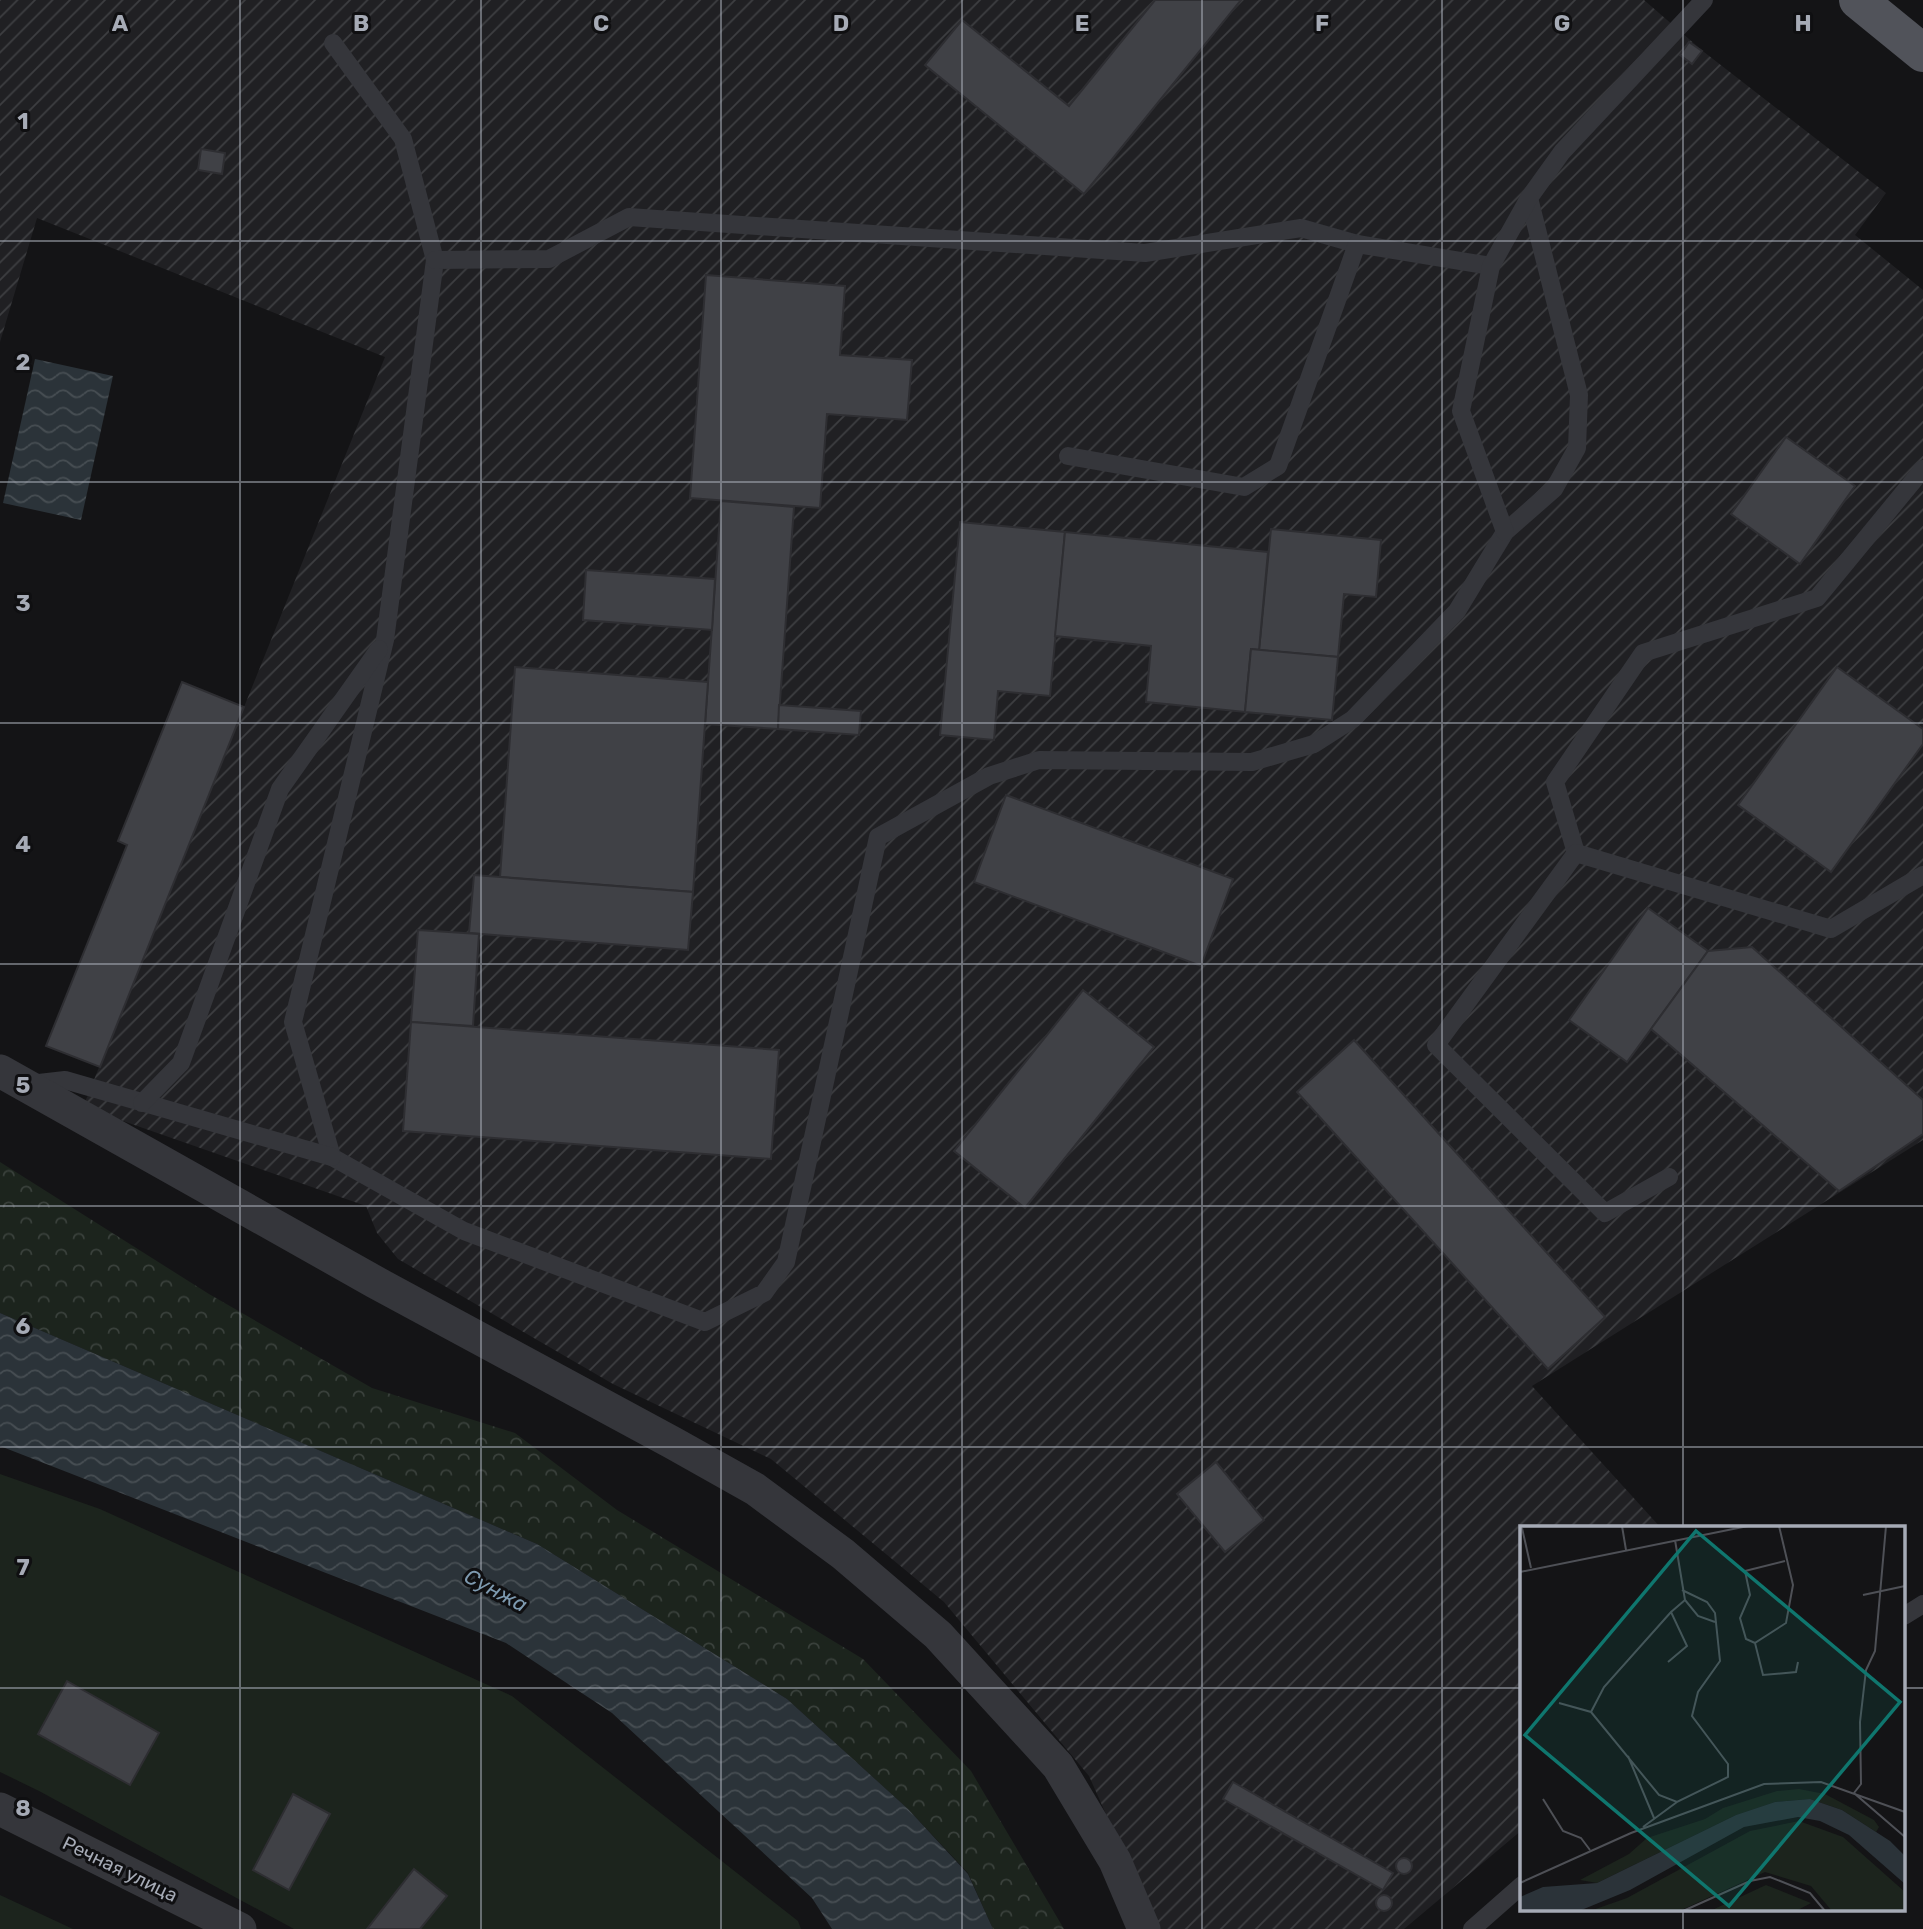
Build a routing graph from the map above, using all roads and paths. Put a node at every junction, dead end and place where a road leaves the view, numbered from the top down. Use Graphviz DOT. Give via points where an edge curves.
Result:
graph roads {
  1 [pos="1704,0"];
  2 [pos="1858,0"];
  3 [pos="333,43"];
  4 [pos="1923,53"];
  5 [pos="1529,198"];
  6 [pos="1357,244"];
  7 [pos="435,260"];
  8 [pos="1490,266"];
  9 [pos="1068,456"];
  10 [pos="1923,470"];
  11 [pos="1505,532"];
  12 [pos="385,640"];
  13 [pos="1576,853"];
  14 [pos="1923,875"];
  15 [pos="12,1078"];
  16 [pos="142,1103"];
  17 [pos="332,1157"];
  18 [pos="1669,1177"];
  19 [pos="1923,1604"];
  20 [pos="1906,1615"];
  21 [pos="0,1809"];
  22 [pos="1520,1887"];
  23 [pos="240,1929"];
  24 [pos="1144,1929"];
  25 [pos="1472,1929"];
  1 -- 5 [label="lane" via="1562,152"];
  2 -- 4 [label="main road"];
  3 -- 7 [label="lane" via="403,139"];
  5 -- 8 [label="lane"];
  5 -- 11 [label="lane" via="1579,395 1577,448 1554,489"];
  6 -- 7 [label="lane" via="1301,228 1145,253 629,217 548,260"];
  6 -- 8 [label="lane"];
  6 -- 9 [label="lane" via="1278,466 1244,487"];
  7 -- 12 [label="lane"];
  8 -- 11 [label="lane" via="1461,411"];
  10 -- 13 [label="lane" via="1817,598 1643,653 1555,782"];
  11 -- 17 [label="lane" via="1458,611 1353,719 1314,744 1252,762 1039,760 989,776 878,837 786,1262 764,1293 705,1322 464,1231"];
  12 -- 16 [label="lane" via="280,789 181,1063"];
  12 -- 17 [label="lane" via="293,1022"];
  13 -- 14 [label="lane" via="1831,929"];
  13 -- 18 [label="lane" via="1436,1045 1605,1213"];
  15 -- 16 [label="lane" via="65,1080"];
  15 -- 24 [label="street" via="743,1482 843,1554 938,1635 1058,1766 1115,1861"];
  16 -- 17 [label="lane"];
  19 -- 20 [label="lane"];
  21 -- 23 [label="street, Речная улица"];
  22 -- 25 [label="lane"];
}
